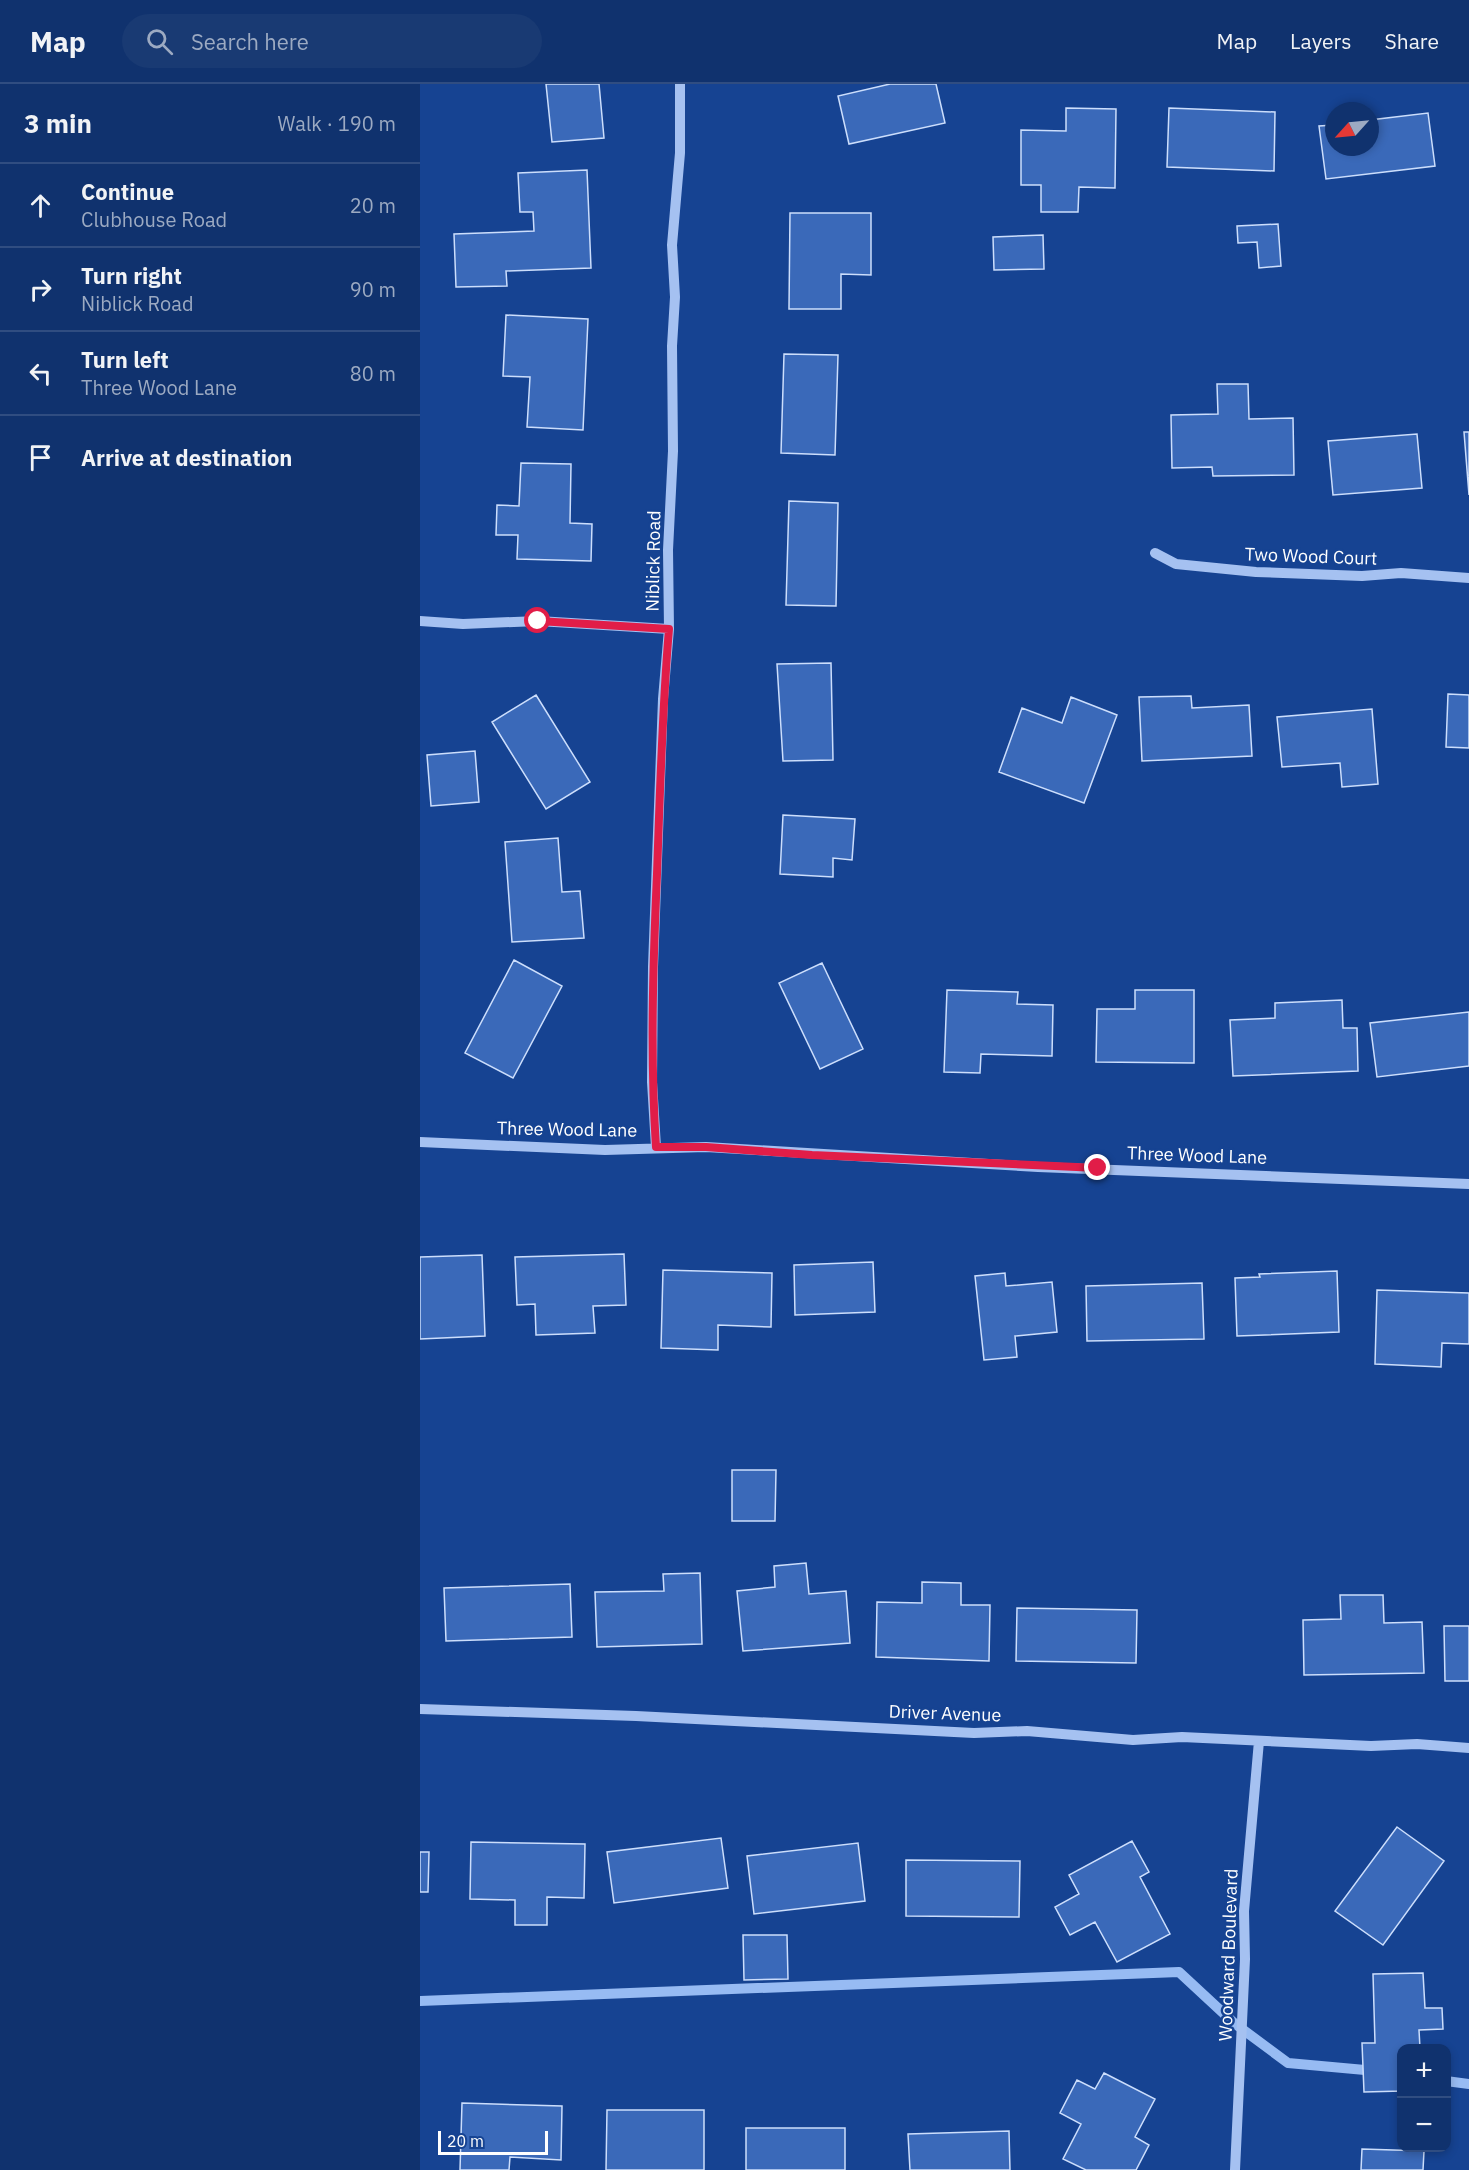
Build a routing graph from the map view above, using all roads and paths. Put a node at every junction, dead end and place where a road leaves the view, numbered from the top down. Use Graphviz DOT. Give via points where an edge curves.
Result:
graph roads {
  1 [pos="681,84"];
  2 [pos="1155,553"];
  3 [pos="1469,578"];
  4 [pos="420,621"];
  5 [pos="669,629"];
  6 [pos="420,1142"];
  7 [pos="656,1147"];
  8 [pos="1469,1184"];
  9 [pos="420,1709"];
  10 [pos="1259,1741"];
  11 [pos="1469,1748"];
  12 [pos="1235,2170"];
  1 -- 5 [label="street, Niblick Road" via="672,245 675,297"];
  2 -- 3 [label="street, Two Wood Court" via="1176,564 1256,572 1362,576 1401,573"];
  4 -- 5 [label="street" via="538,621"];
  5 -- 7 [label="street, Niblick Road" via="653,967"];
  6 -- 7 [label="street, Three Wood Lane" via="605,1150"];
  7 -- 8 [label="street, Three Wood Lane"];
  9 -- 10 [label="street, Driver Avenue" via="974,1733 1027,1731 1133,1740 1182,1737"];
  10 -- 11 [label="street, Driver Avenue"];
  10 -- 12 [label="street, Woodward Boulevard" via="1244,1911"];
}
